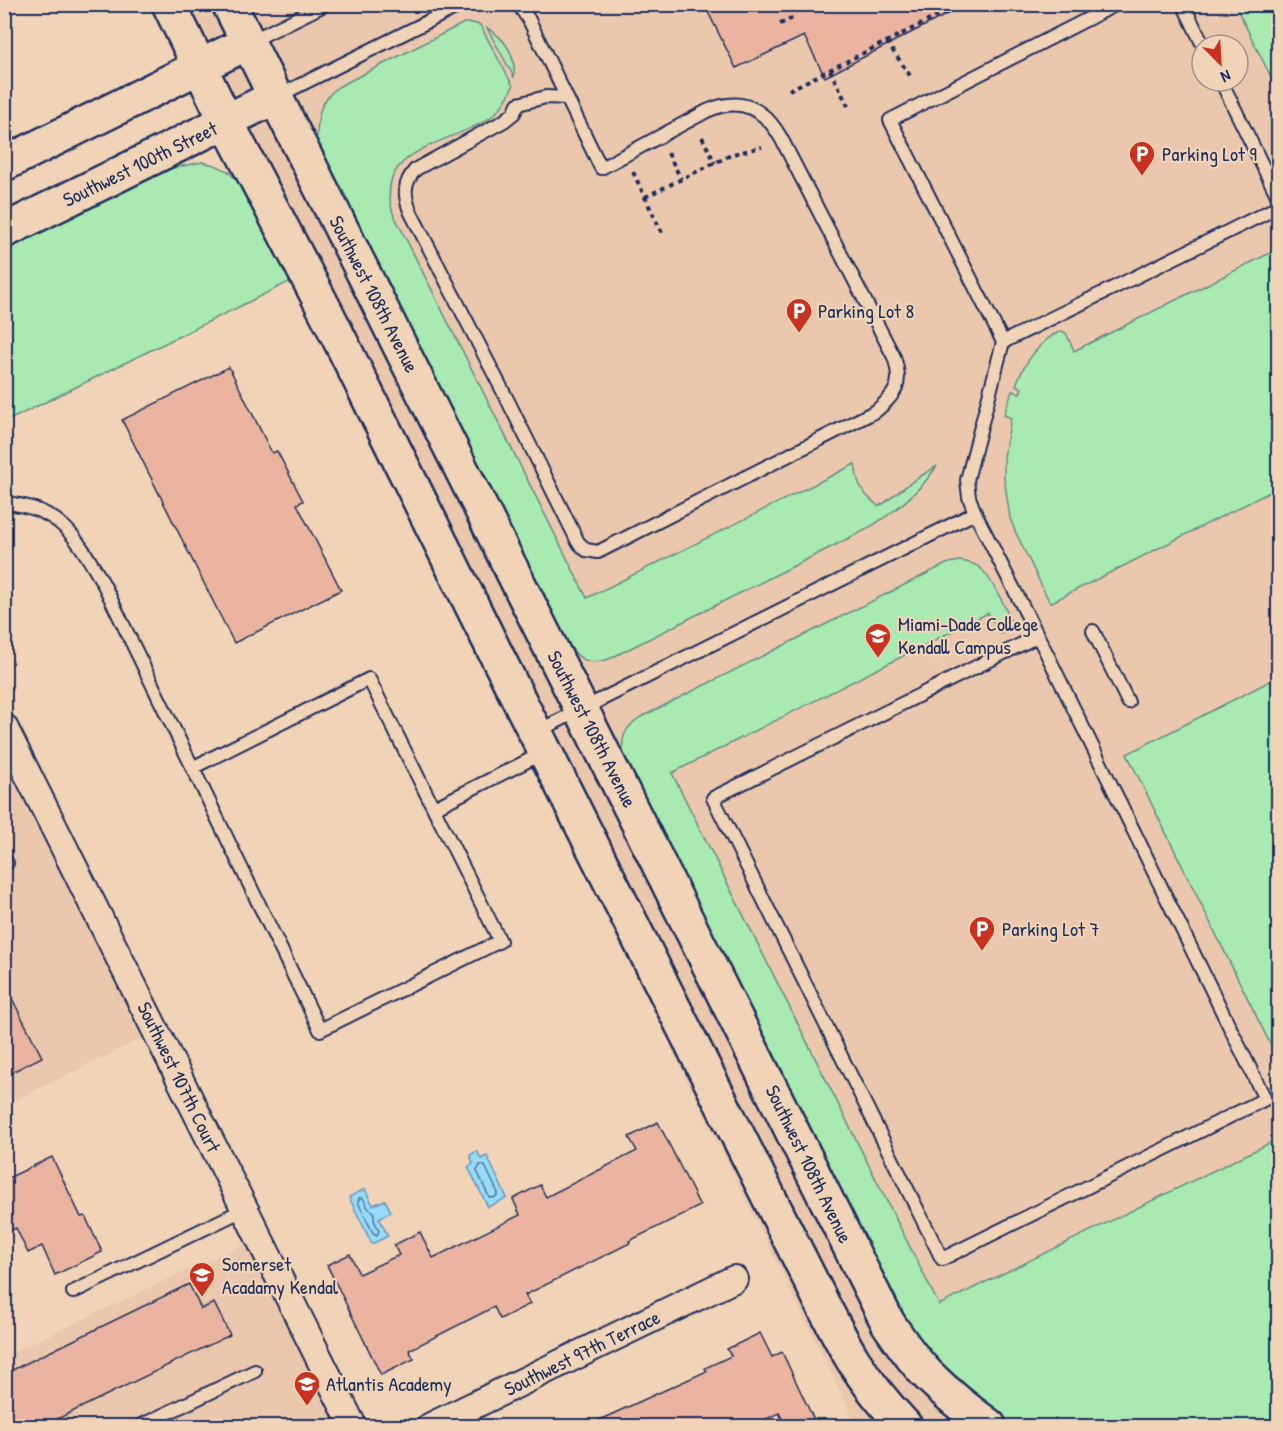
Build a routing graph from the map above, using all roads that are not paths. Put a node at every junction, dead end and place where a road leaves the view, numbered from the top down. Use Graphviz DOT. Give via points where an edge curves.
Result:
graph roads {
  1 [pos="169,4"];
  2 [pos="229,4"];
  3 [pos="327,4"];
  4 [pos="463,4"];
  5 [pos="518,4"];
  6 [pos="1117,4"];
  7 [pos="1183,4"];
  8 [pos="1197,33"];
  9 [pos="248,42"];
  10 [pos="199,66"];
  11 [pos="1227,93"];
  12 [pos="275,97"];
  13 [pos="566,98"];
  14 [pos="226,121"];
  15 [pos="4,164"];
  16 [pos="1278,197"];
  17 [pos="1278,207"];
  18 [pos="4,231"];
  19 [pos="1003,342"];
  20 [pos="4,503"];
  21 [pos="975,513"];
  22 [pos="1093,631"];
  23 [pos="1038,636"];
  24 [pos="1128,702"];
  25 [pos="582,709"];
  26 [pos="4,727"];
  27 [pos="540,742"];
  28 [pos="192,768"];
  29 [pos="434,808"];
  30 [pos="245,1209"];
  31 [pos="734,1278"];
  32 [pos="72,1292"];
  33 [pos="255,1371"];
  34 [pos="140,1426"];
  35 [pos="353,1426"];
  36 [pos="431,1426"];
  37 [pos="905,1426"];
  38 [pos="989,1426"];
  1 -- 10 [label="street"];
  2 -- 9 [label="street, Southwest 108th Avenue"];
  3 -- 9 [label="lane"];
  4 -- 12 [label="lane"];
  5 -- 13 [label="lane"];
  6 -- 19 [label="lane" via="890,120"];
  7 -- 8 [label="lane"];
  9 -- 10 [label="street"];
  9 -- 12 [label="street, Southwest 108th Avenue"];
  10 -- 14 [label="street"];
  10 -- 15 [label="street"];
  11 -- 16 [label="lane"];
  12 -- 14 [label="street, Southwest 100th Street"];
  12 -- 25 [label="street, Southwest 108th Avenue"];
  13 -- 13 [label="lane" via="546,97 518,104 504,122 416,169 407,182 406,198 578,542 586,550 598,552 876,411 894,392 898,370 782,140 766,117 749,107 722,105 601,168"];
  14 -- 18 [label="street, Southwest 100th Street"];
  14 -- 27 [label="street" via="327,314"];
  17 -- 19 [label="lane"];
  19 -- 21 [label="lane" via="967,480"];
  20 -- 28 [label="lane" via="46,513 75,538 104,585"];
  21 -- 23 [label="lane"];
  21 -- 25 [label="lane"];
  22 -- 24 [label="lane"];
  23 -- 23 [label="lane" via="713,798 942,1259 1265,1100"];
  25 -- 27 [label="lane"];
  25 -- 38 [label="street, Southwest 108th Avenue" via="888,1323 928,1375"];
  26 -- 30 [label="street, Southwest 107th Court"];
  27 -- 29 [label="lane"];
  27 -- 37 [label="street" via="825,1311 868,1383"];
  28 -- 29 [label="lane" via="369,680"];
  28 -- 29 [label="lane" via="320,1030 500,941"];
  30 -- 32 [label="lane"];
  30 -- 35 [label="street, Southwest 107th Court"];
  31 -- 36 [label="street, Southwest 97th Terrace"];
  33 -- 34 [label="lane"];
}
